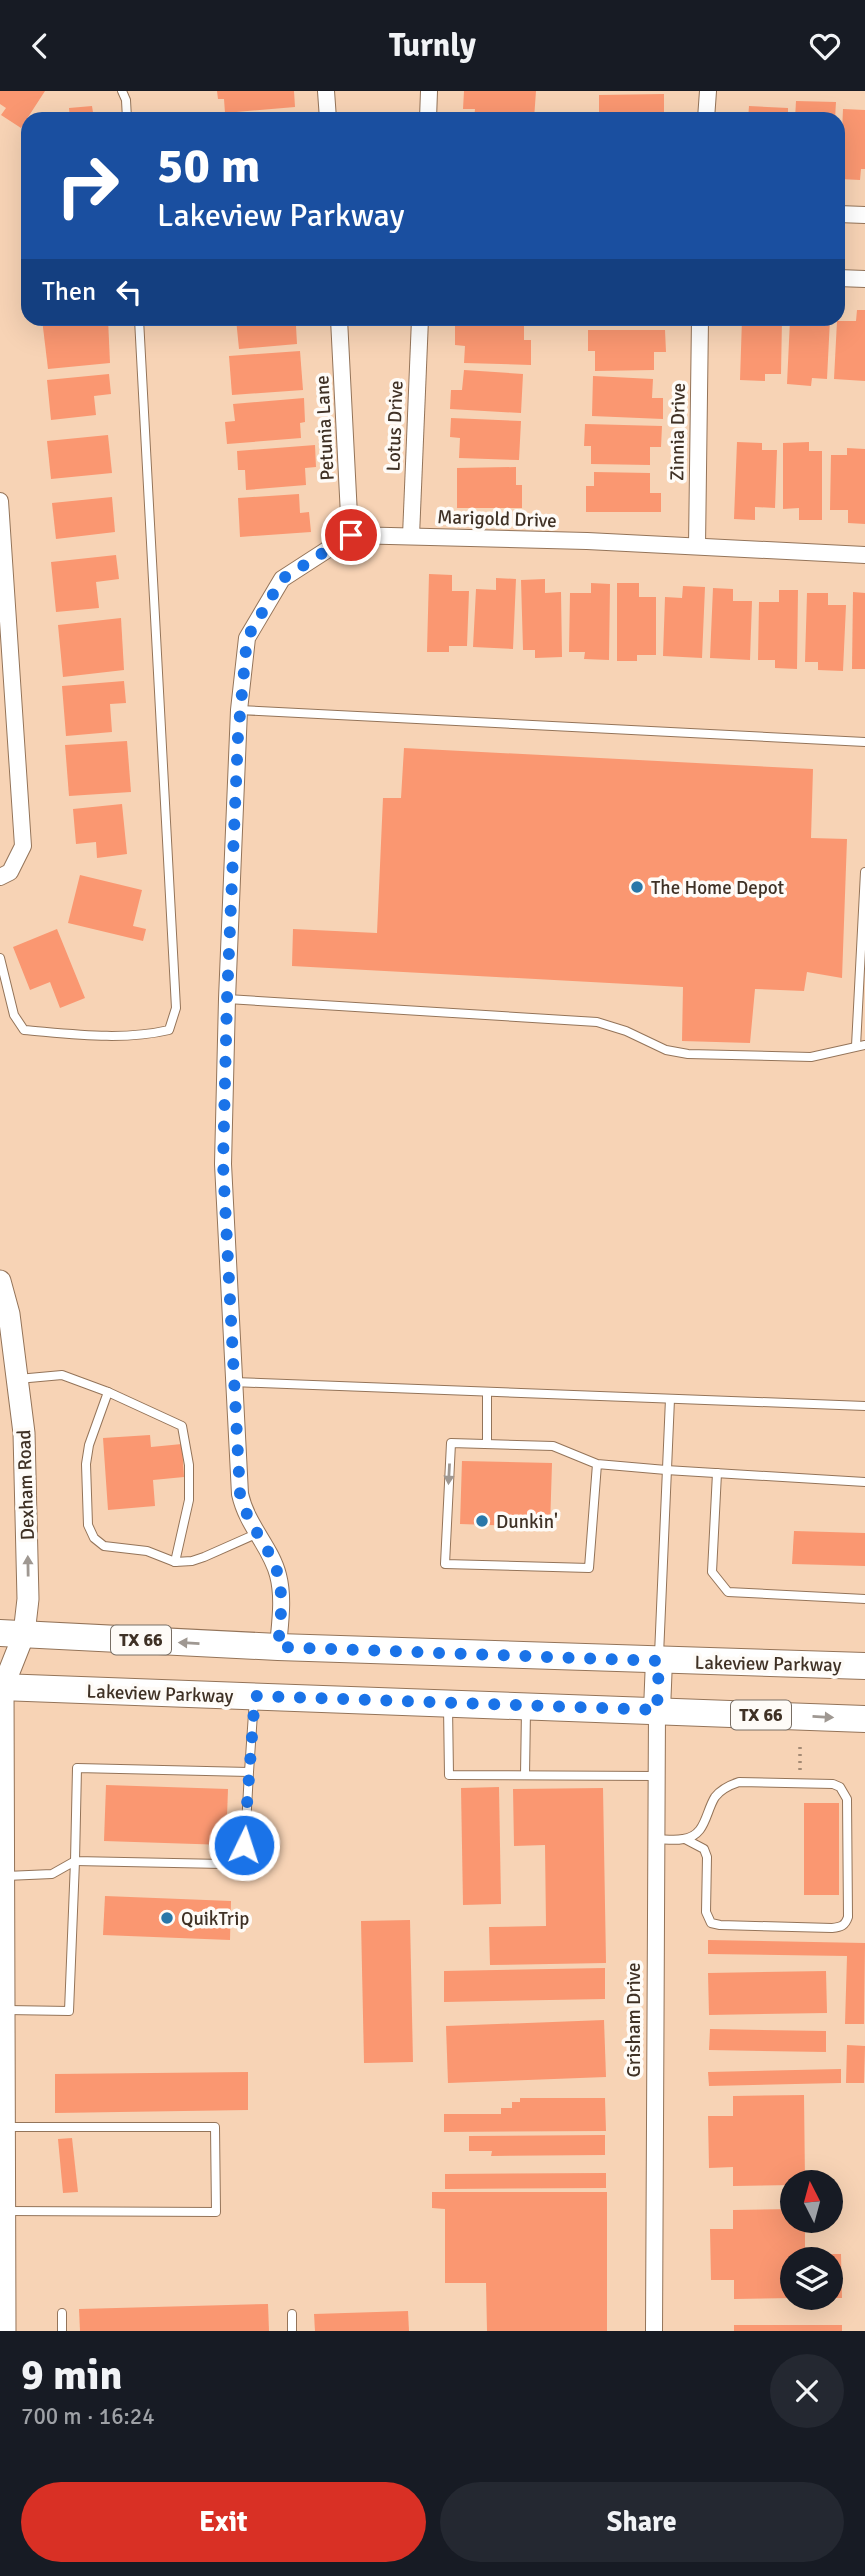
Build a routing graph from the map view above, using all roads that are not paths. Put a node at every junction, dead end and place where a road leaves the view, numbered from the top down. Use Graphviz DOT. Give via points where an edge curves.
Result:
graph roads {
  1 [pos="122,91"];
  2 [pos="326,91"];
  3 [pos="429,91"];
  4 [pos="708,91"];
  5 [pos="127,112"];
  6 [pos="328,112"];
  7 [pos="428,112"];
  8 [pos="706,112"];
  9 [pos="845,214"];
  10 [pos="865,215"];
  11 [pos="845,278"];
  12 [pos="865,279"];
  13 [pos="139,326"];
  14 [pos="339,326"];
  15 [pos="420,326"];
  16 [pos="700,326"];
  17 [pos="0,501"];
  18 [pos="351,535"];
  19 [pos="411,536"];
  20 [pos="696,546"];
  21 [pos="865,555"];
  22 [pos="239,710"];
  23 [pos="865,741"];
  24 [pos="865,872"];
  25 [pos="0,877"];
  26 [pos="0,958"];
  27 [pos="227,999"];
  28 [pos="860,1045"];
  29 [pos="0,1281"];
  30 [pos="18,1379"];
  31 [pos="233,1382"];
  32 [pos="108,1392"];
  33 [pos="486,1392"];
  34 [pos="670,1399"];
  35 [pos="865,1406"];
  36 [pos="487,1444"];
  37 [pos="597,1464"];
  38 [pos="666,1470"];
  39 [pos="717,1473"];
  40 [pos="865,1482"];
  41 [pos="256,1534"];
  42 [pos="175,1562"];
  43 [pos="865,1599"];
  44 [pos="12,1633"];
  45 [pos="278,1647"];
  46 [pos="659,1661"];
  47 [pos="865,1666"];
  48 [pos="1,1684"];
  49 [pos="255,1696"];
  50 [pos="448,1704"];
  51 [pos="526,1707"];
  52 [pos="657,1710"];
  53 [pos="865,1719"];
  54 [pos="249,1772"];
  55 [pos="525,1775"];
  56 [pos="655,1776"];
  57 [pos="655,1839"];
  58 [pos="685,1839"];
  59 [pos="75,1861"];
  60 [pos="4,1876"];
  61 [pos="4,2010"];
  62 [pos="5,2127"];
  63 [pos="5,2211"];
  64 [pos="62,2313"];
  65 [pos="292,2314"];
  66 [pos="5,2331"];
  67 [pos="62,2331"];
  68 [pos="292,2331"];
  69 [pos="654,2331"];
  1 -- 5 [label="lane"];
  2 -- 6 [label="street"];
  3 -- 7 [label="street"];
  4 -- 8 [label="street"];
  9 -- 10 [label="street"];
  11 -- 12 [label="street"];
  13 -- 26 [label="lane" via="176,1008 169,1030 144,1036 24,1030 13,1015"];
  14 -- 18 [label="street, Petunia Lane"];
  15 -- 19 [label="street, Lotus Drive"];
  16 -- 20 [label="street, Zinnia Drive"];
  17 -- 25 [label="street" via="23,846 10,872"];
  18 -- 19 [label="street, Marigold Drive"];
  18 -- 22 [label="street" via="282,579 247,638"];
  19 -- 20 [label="street, Marigold Drive"];
  20 -- 21 [label="street, Marigold Drive"];
  22 -- 23 [label="lane"];
  22 -- 27 [label="street"];
  24 -- 28 [label="lane"];
  27 -- 28 [label="lane" via="597,1022 666,1050 688,1053 811,1057"];
  27 -- 31 [label="street" via="223,1164"];
  29 -- 30 [label="street, Dexham Road"];
  30 -- 32 [label="lane" via="62,1375"];
  44 -- 30 [label="street, Dexham Road, one-way" via="28,1599 24,1433"];
  31 -- 33 [label="lane"];
  31 -- 41 [label="street" via="240,1494"];
  32 -- 42 [label="lane" via="182,1426 189,1500"];
  32 -- 42 [label="lane" via="86,1464 88,1525 104,1546 147,1551"];
  33 -- 34 [label="lane"];
  33 -- 36 [label="lane"];
  34 -- 35 [label="lane"];
  34 -- 38 [label="lane"];
  36 -- 37 [label="lane" via="553,1446"];
  36 -- 37 [label="lane, one-way" via="451,1443 445,1564 589,1568"];
  37 -- 38 [label="lane"];
  38 -- 39 [label="lane"];
  38 -- 46 [label="lane"];
  39 -- 40 [label="lane"];
  39 -- 43 [label="lane" via="712,1572 728,1592"];
  41 -- 42 [label="lane" via="204,1557"];
  41 -- 45 [label="street" via="278,1573 282,1601"];
  45 -- 44 [label="main road, Lakeview Parkway / TX 66, one-way"];
  44 -- 48 [label="street, Dexham Road"];
  45 -- 46 [label="main road, Lakeview Parkway / TX 66"];
  46 -- 47 [label="main road, Lakeview Parkway / TX 66"];
  46 -- 52 [label="main road"];
  48 -- 49 [label="main road, Lakeview Parkway / TX 66"];
  48 -- 60 [label="street, Dexham Road"];
  49 -- 50 [label="main road, Lakeview Parkway / TX 66"];
  49 -- 54 [label="lane"];
  50 -- 51 [label="main road, Lakeview Parkway / TX 66"];
  50 -- 55 [label="lane" via="449,1775"];
  51 -- 52 [label="main road, Lakeview Parkway / TX 66"];
  51 -- 55 [label="lane"];
  52 -- 53 [label="main road, Lakeview Parkway / TX 66, one-way"];
  52 -- 56 [label="street, Grisham Drive"];
  54 -- 59 [label="lane" via="244,1845 223,1864"];
  54 -- 59 [label="lane" via="77,1768"];
  55 -- 56 [label="lane"];
  56 -- 57 [label="street, Grisham Drive"];
  57 -- 58 [label="lane"];
  57 -- 69 [label="street, Grisham Drive"];
  58 -- 58 [label="lane" via="706,1823 715,1797 738,1782 840,1787 845,1792 846,1923 840,1927 711,1923 706,1912 707,1857 704,1849"];
  59 -- 60 [label="lane" via="52,1874"];
  59 -- 61 [label="lane" via="69,2011"];
  60 -- 61 [label="street, Dexham Road"];
  61 -- 62 [label="street, Dexham Road"];
  62 -- 63 [label="street, Dexham Road"];
  62 -- 63 [label="lane" via="215,2127 216,2212"];
  63 -- 66 [label="street, Dexham Road"];
  64 -- 67 [label="lane"];
  65 -- 68 [label="lane"];
}
